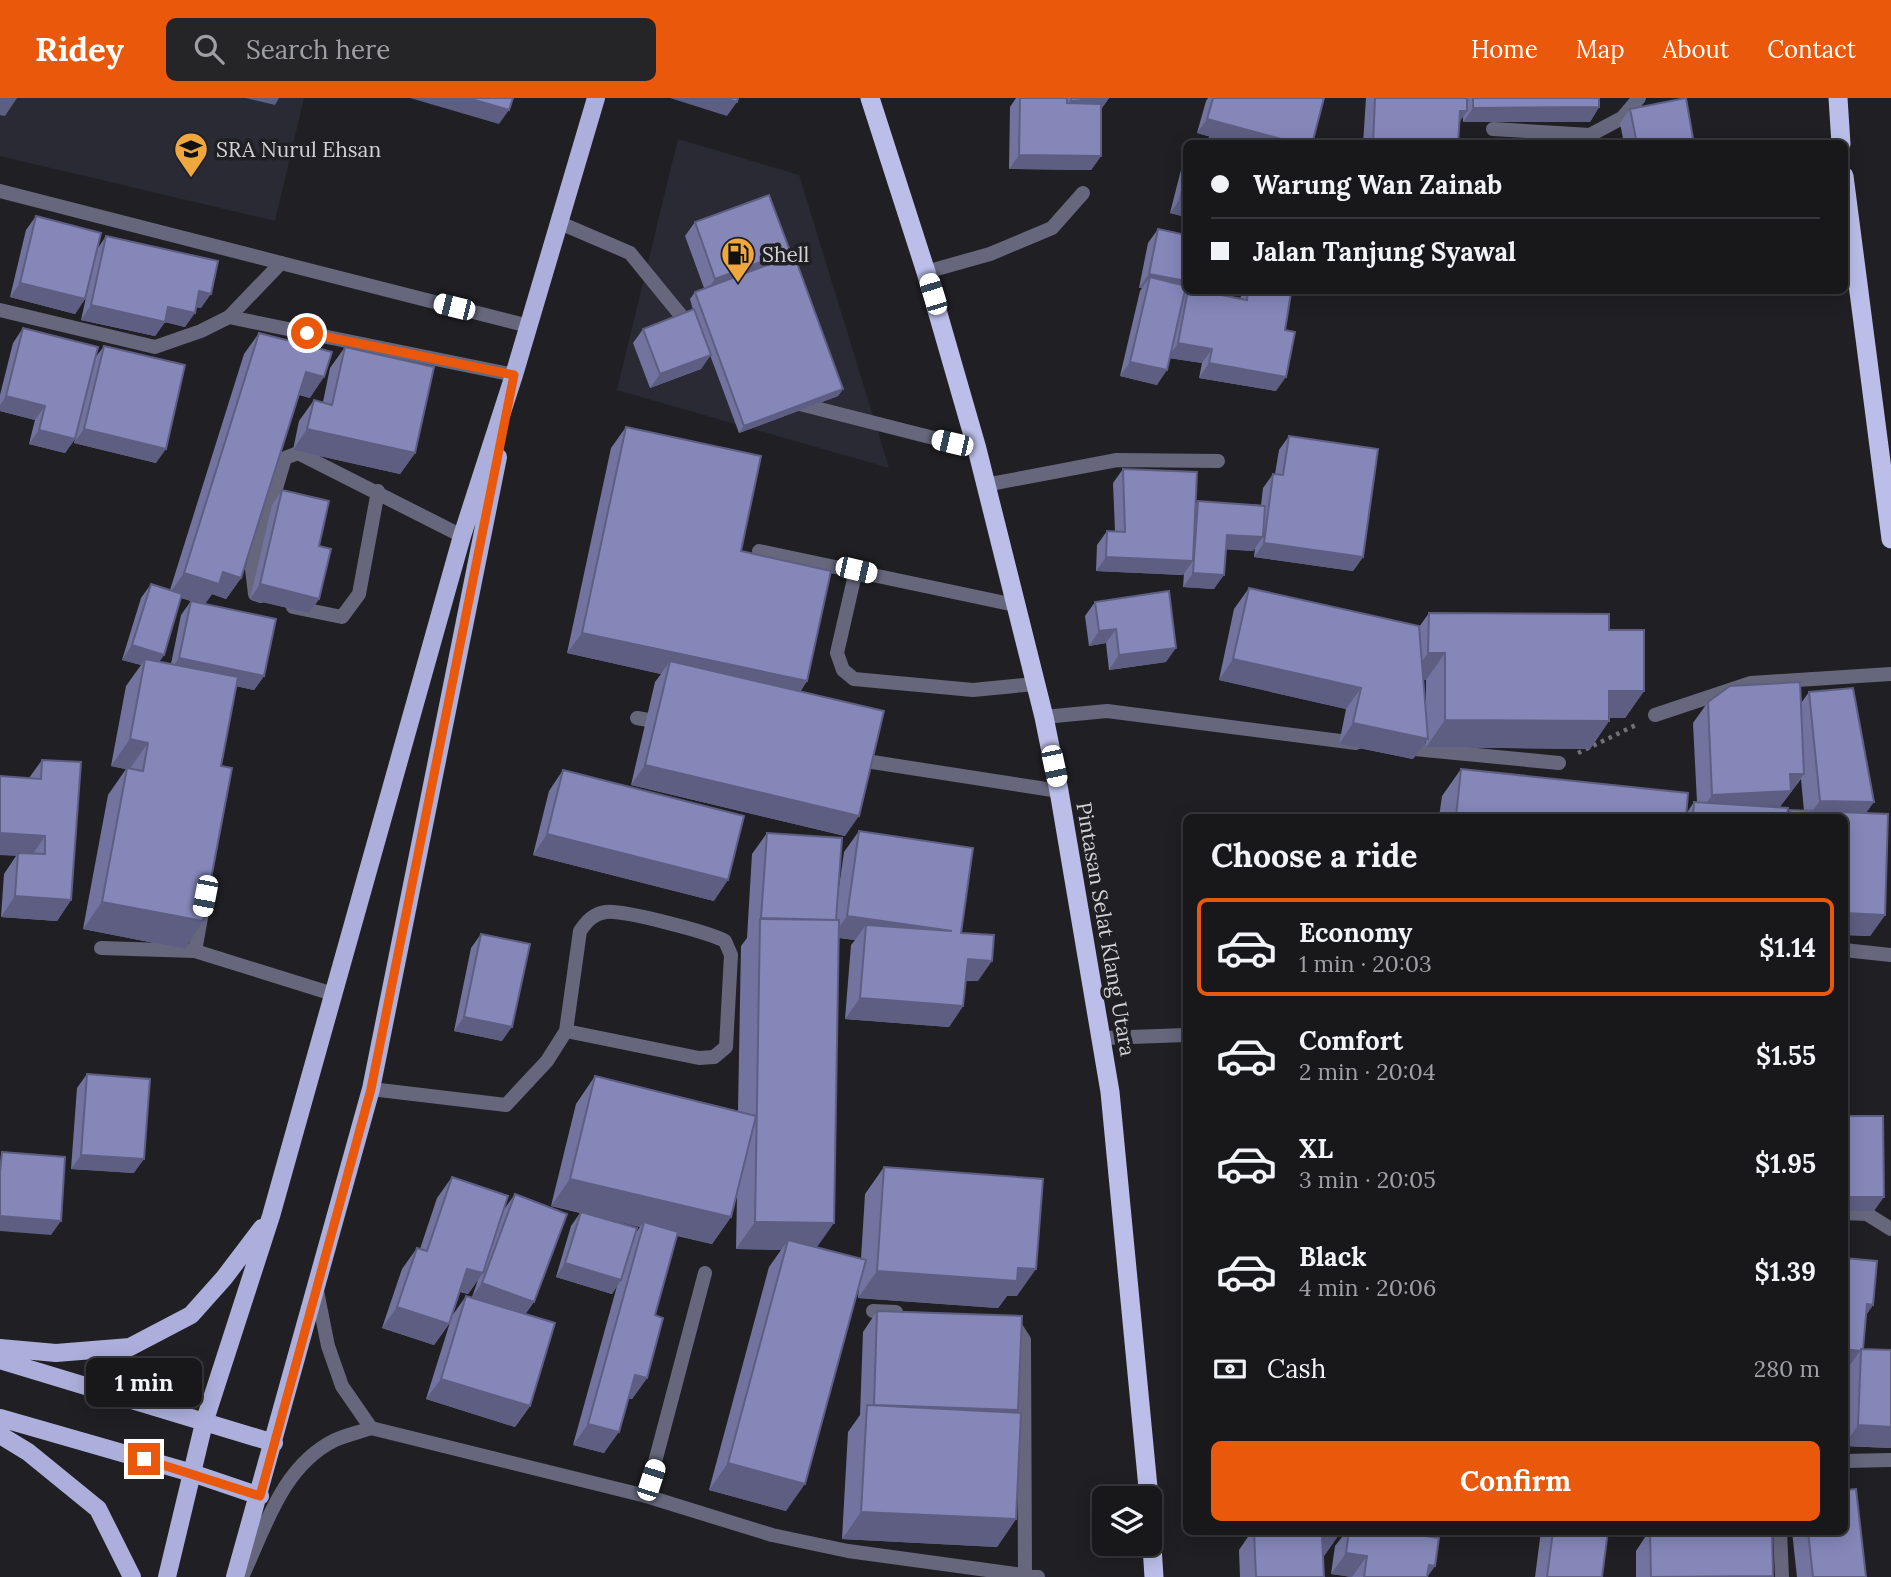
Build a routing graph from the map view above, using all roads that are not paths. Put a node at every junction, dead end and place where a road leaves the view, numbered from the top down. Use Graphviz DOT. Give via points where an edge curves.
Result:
graph roads {
  1 [pos="596,98"];
  2 [pos="870,98"];
  3 [pos="1639,98"];
  4 [pos="1838,98"];
  5 [pos="1493,129"];
  6 [pos="1841,140"];
  7 [pos="0,191"];
  8 [pos="1083,192"];
  9 [pos="1848,207"];
  10 [pos="560,223"];
  11 [pos="281,262"];
  12 [pos="926,272"];
  13 [pos="0,310"];
  14 [pos="229,317"];
  15 [pos="529,326"];
  16 [pos="703,344"];
  17 [pos="514,375"];
  18 [pos="777,397"];
  19 [pos="977,449"];
  20 [pos="1218,461"];
  21 [pos="985,485"];
  22 [pos="378,491"];
  23 [pos="462,536"];
  24 [pos="1891,539"];
  25 [pos="759,551"];
  26 [pos="856,570"];
  27 [pos="1015,605"];
  28 [pos="1891,674"];
  29 [pos="1035,684"];
  30 [pos="1656,715"];
  31 [pos="1044,717"];
  32 [pos="636,718"];
  33 [pos="677,725"];
  34 [pos="839,756"];
  35 [pos="1559,762"];
  36 [pos="1059,791"];
  37 [pos="205,896"];
  38 [pos="101,948"];
  39 [pos="1848,950"];
  40 [pos="195,951"];
  41 [pos="1891,955"];
  42 [pos="333,994"];
  43 [pos="566,1031"];
  44 [pos="1183,1035"];
  45 [pos="1103,1038"];
  46 [pos="371,1089"];
  47 [pos="1848,1213"];
  48 [pos="271,1216"];
  49 [pos="1891,1229"];
  50 [pos="705,1273"];
  51 [pos="317,1291"];
  52 [pos="873,1311"];
  53 [pos="913,1313"];
  54 [pos="994,1317"];
  55 [pos="0,1348"];
  56 [pos="0,1360"];
  57 [pos="0,1418"];
  58 [pos="204,1423"];
  59 [pos="371,1428"];
  60 [pos="0,1435"];
  61 [pos="274,1443"];
  62 [pos="1891,1460"];
  63 [pos="1848,1461"];
  64 [pos="191,1473"];
  65 [pos="1148,1486"];
  66 [pos="260,1496"];
  67 [pos="646,1496"];
  68 [pos="1780,1535"];
  69 [pos="1153,1556"];
  70 [pos="1031,1576"];
  71 [pos="132,1577"];
  72 [pos="167,1577"];
  73 [pos="235,1577"];
  74 [pos="242,1577"];
  75 [pos="1154,1577"];
  76 [pos="1782,1577"];
  1 -- 10 [label="main road"];
  2 -- 12 [label="highway, Pintasan Selat Klang Utara"];
  3 -- 5 [label="street" via="1622,118 1590,135"];
  4 -- 6 [label="highway"];
  7 -- 11 [label="street"];
  8 -- 12 [label="street" via="1052,228 990,254"];
  9 -- 24 [label="highway"];
  10 -- 15 [label="main road"];
  10 -- 16 [label="street" via="631,253"];
  11 -- 14 [label="street"];
  11 -- 15 [label="street"];
  12 -- 19 [label="highway, Pintasan Selat Klang Utara"];
  13 -- 14 [label="street" via="155,347"];
  14 -- 17 [label="street"];
  15 -- 17 [label="main road"];
  17 -- 23 [label="main road"];
  17 -- 46 [label="main road"];
  18 -- 19 [label="street"];
  19 -- 21 [label="highway, Pintasan Selat Klang Utara"];
  20 -- 21 [label="street" via="1117,460"];
  21 -- 27 [label="highway, Pintasan Selat Klang Utara"];
  22 -- 22 [label="street" via="298,453 285,458 251,569 255,594 342,617 359,594"];
  22 -- 23 [label="street"];
  23 -- 42 [label="main road"];
  25 -- 26 [label="street"];
  26 -- 27 [label="street"];
  26 -- 29 [label="street" via="838,653 843,670 855,679 973,690"];
  27 -- 29 [label="highway, Pintasan Selat Klang Utara"];
  28 -- 30 [label="street" via="1751,683"];
  29 -- 31 [label="highway, Pintasan Selat Klang Utara"];
  31 -- 35 [label="street" via="1107,711"];
  31 -- 36 [label="highway, Pintasan Selat Klang Utara"];
  32 -- 33 [label="street"];
  34 -- 36 [label="street"];
  36 -- 45 [label="highway, Pintasan Selat Klang Utara"];
  37 -- 40 [label="street"];
  38 -- 40 [label="street"];
  39 -- 41 [label="street"];
  40 -- 42 [label="street"];
  42 -- 48 [label="main road"];
  43 -- 43 [label="street" via="713,1057 726,1047 731,955 725,940 708,932 607,912 588,918 580,931"];
  43 -- 46 [label="street" via="547,1061 506,1105"];
  44 -- 45 [label="street"];
  45 -- 65 [label="highway, Pintasan Selat Klang Utara"];
  46 -- 51 [label="main road"];
  47 -- 49 [label="street" via="1867,1214"];
  48 -- 55 [label="main road" via="191,1315 130,1348 56,1353"];
  48 -- 58 [label="main road"];
  50 -- 67 [label="street"];
  51 -- 59 [label="street" via="342,1386"];
  51 -- 61 [label="main road"];
  52 -- 53 [label="street"];
  54 -- 70 [label="street" via="1015,1326 1024,1340"];
  56 -- 58 [label="main road"];
  57 -- 64 [label="main road"];
  58 -- 61 [label="main road"];
  58 -- 64 [label="main road"];
  59 -- 67 [label="street"];
  59 -- 74 [label="street" via="334,1441 285,1484"];
  60 -- 71 [label="main road" via="98,1509"];
  61 -- 66 [label="main road"];
  62 -- 63 [label="street"];
  64 -- 66 [label="main road"];
  64 -- 72 [label="main road"];
  66 -- 73 [label="main road"];
  67 -- 70 [label="street" via="823,1546"];
  68 -- 76 [label="street"];
  69 -- 75 [label="highway"];
}
